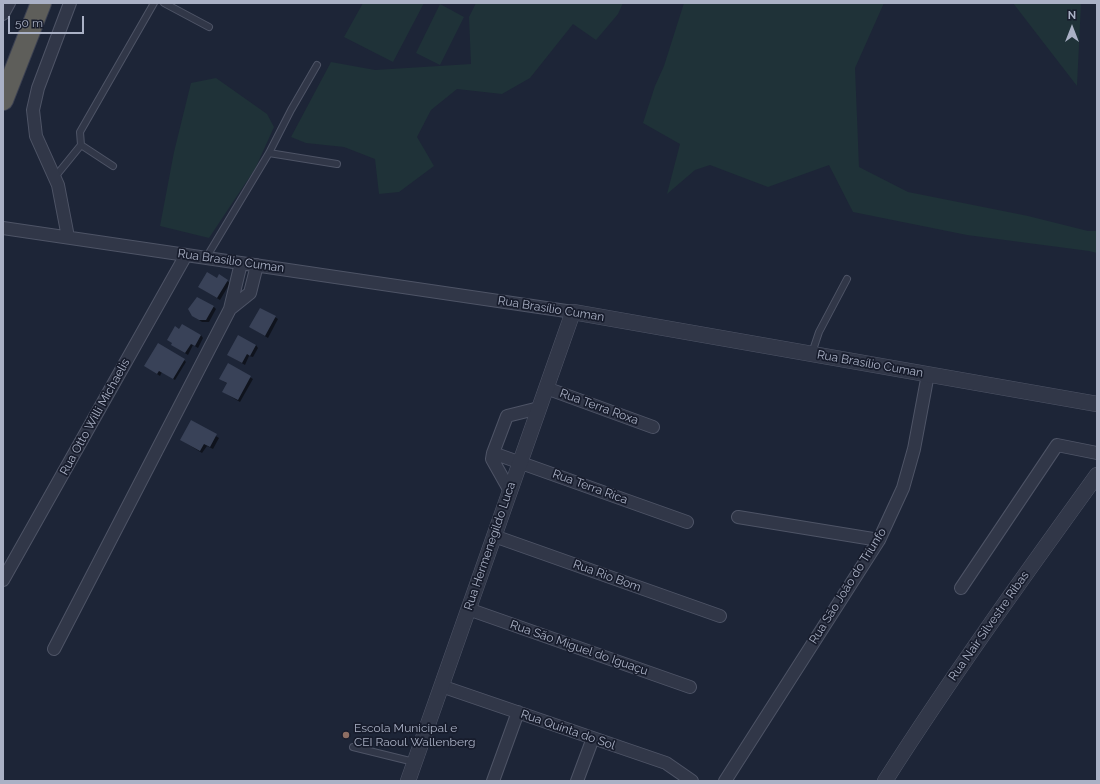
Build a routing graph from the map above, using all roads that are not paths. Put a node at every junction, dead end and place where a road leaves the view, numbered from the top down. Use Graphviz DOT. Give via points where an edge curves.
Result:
graph roads {
  1 [pos="9,3"];
  2 [pos="41,3"];
  3 [pos="70,3"];
  4 [pos="154,3"];
  5 [pos="164,3"];
  6 [pos="3,14"];
  7 [pos="210,28"];
  8 [pos="317,65"];
  9 [pos="3,100"];
  10 [pos="81,145"];
  11 [pos="270,153"];
  12 [pos="337,164"];
  13 [pos="113,166"];
  14 [pos="55,177"];
  15 [pos="3,228"];
  16 [pos="68,237"];
  17 [pos="186,255"];
  18 [pos="206,258"];
  19 [pos="241,263"];
  20 [pos="257,265"];
  21 [pos="847,279"];
  22 [pos="230,309"];
  23 [pos="573,312"];
  24 [pos="812,353"];
  25 [pos="928,374"];
  26 [pos="546,388"];
  27 [pos="1097,404"];
  28 [pos="539,408"];
  29 [pos="653,427"];
  30 [pos="493,453"];
  31 [pos="1097,453"];
  32 [pos="520,462"];
  33 [pos="1097,476"];
  34 [pos="510,491"];
  35 [pos="738,517"];
  36 [pos="687,522"];
  37 [pos="494,536"];
  38 [pos="879,540"];
  39 [pos="3,580"];
  40 [pos="961,588"];
  41 [pos="468,609"];
  42 [pos="720,616"];
  43 [pos="54,649"];
  44 [pos="441,686"];
  45 [pos="690,687"];
  46 [pos="518,712"];
  47 [pos="593,738"];
  48 [pos="353,747"];
  49 [pos="415,762"];
  50 [pos="408,781"];
  51 [pos="493,781"];
  52 [pos="577,781"];
  53 [pos="692,781"];
  54 [pos="725,781"];
  55 [pos="885,781"];
  1 -- 6 [label="street"];
  2 -- 9 [label="highway"];
  3 -- 14 [label="street" via="38,88 34,110 36,136"];
  4 -- 10 [label="lane" via="80,132"];
  5 -- 7 [label="lane"];
  8 -- 11 [label="lane"];
  10 -- 13 [label="lane"];
  10 -- 14 [label="lane"];
  11 -- 12 [label="lane"];
  11 -- 18 [label="lane"];
  14 -- 16 [label="street"];
  15 -- 16 [label="street, Rua Brasílio Cuman"];
  16 -- 17 [label="street, Rua Brasílio Cuman"];
  17 -- 18 [label="street, Rua Brasílio Cuman"];
  17 -- 39 [label="street, Rua Otto Willi Michaelis"];
  18 -- 19 [label="street, Rua Brasílio Cuman"];
  19 -- 20 [label="street, Rua Brasílio Cuman"];
  19 -- 22 [label="street"];
  20 -- 22 [label="street" via="250,292"];
  20 -- 23 [label="street, Rua Brasílio Cuman"];
  21 -- 24 [label="lane" via="819,332"];
  22 -- 43 [label="street"];
  23 -- 24 [label="street, Rua Brasílio Cuman"];
  23 -- 26 [label="street, Rua Hermenegildo Luca"];
  24 -- 25 [label="street, Rua Brasílio Cuman"];
  25 -- 27 [label="street, Rua Brasílio Cuman"];
  25 -- 38 [label="street, Rua São João do Triunfo" via="914,450 903,488"];
  26 -- 28 [label="street, Rua Hermenegildo Luca"];
  26 -- 29 [label="street, Rua Terra Roxa"];
  28 -- 30 [label="street" via="507,416"];
  28 -- 32 [label="street, Rua Hermenegildo Luca"];
  30 -- 32 [label="street, Rua Terra Rica"];
  30 -- 34 [label="street" via="492,459"];
  31 -- 40 [label="street" via="1057,445"];
  32 -- 34 [label="street, Rua Hermenegildo Luca"];
  32 -- 36 [label="street, Rua Terra Rica"];
  33 -- 55 [label="street, Rua Nair Silvestre Ribas" via="991,622"];
  34 -- 37 [label="street, Rua Hermenegildo Luca"];
  35 -- 38 [label="street"];
  37 -- 41 [label="street, Rua Hermenegildo Luca"];
  37 -- 42 [label="street, Rua Rio Bom"];
  38 -- 54 [label="street, Rua São João do Triunfo"];
  41 -- 44 [label="street, Rua Hermenegildo Luca"];
  41 -- 45 [label="street, Rua São Miguel do Iguaçu"];
  44 -- 46 [label="street, Rua Quinta do Sol"];
  44 -- 49 [label="street, Rua Hermenegildo Luca"];
  46 -- 47 [label="street, Rua Quinta do Sol"];
  46 -- 51 [label="street"];
  47 -- 52 [label="street"];
  47 -- 53 [label="street, Rua Quinta do Sol" via="666,763"];
  48 -- 49 [label="lane"];
  49 -- 50 [label="street, Rua Hermenegildo Luca"];
}
